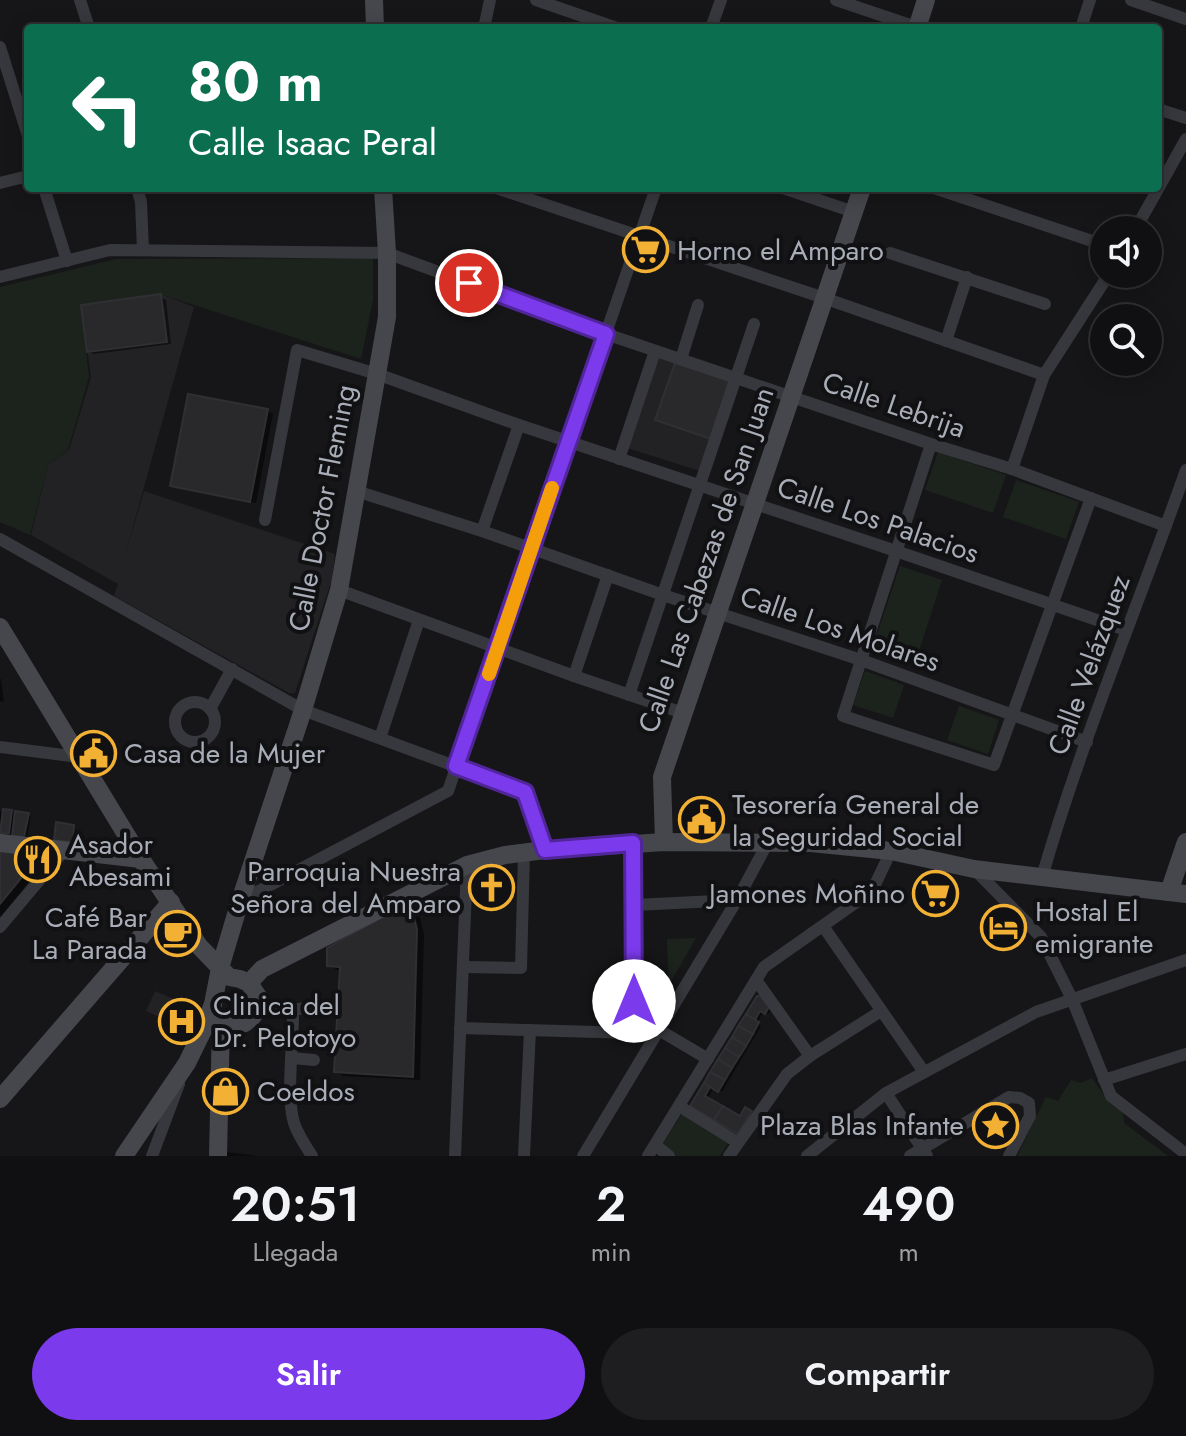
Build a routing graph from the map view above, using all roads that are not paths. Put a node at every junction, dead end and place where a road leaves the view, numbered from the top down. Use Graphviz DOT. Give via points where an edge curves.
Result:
graph roads {
  1 [pos="80,0"];
  2 [pos="374,0"];
  3 [pos="490,0"];
  4 [pos="536,0"];
  5 [pos="721,0"];
  6 [pos="836,0"];
  7 [pos="926,0"];
  8 [pos="1090,0"];
  9 [pos="1131,0"];
  10 [pos="1186,19"];
  11 [pos="88,24"];
  12 [pos="375,24"];
  13 [pos="485,24"];
  14 [pos="605,24"];
  15 [pos="712,24"];
  16 [pos="906,24"];
  17 [pos="919,24"];
  18 [pos="1082,24"];
  19 [pos="0,47"];
  20 [pos="6,87"];
  21 [pos="1162,110"];
  22 [pos="1186,118"];
  23 [pos="24,127"];
  24 [pos="1186,139"];
  25 [pos="24,177"];
  26 [pos="1162,180"];
  27 [pos="0,183"];
  28 [pos="45,192"];
  29 [pos="138,192"];
  30 [pos="383,192"];
  31 [pos="508,192"];
  32 [pos="655,192"];
  33 [pos="795,192"];
  34 [pos="861,192"];
  35 [pos="946,192"];
  36 [pos="1155,192"];
  37 [pos="854,212"];
  38 [pos="1142,216"];
  39 [pos="639,236"];
  40 [pos="1090,240"];
  41 [pos="143,250"];
  42 [pos="387,253"];
  43 [pos="890,253"];
  44 [pos="67,261"];
  45 [pos="0,277"];
  46 [pos="967,277"];
  47 [pos="1100,288"];
  48 [pos="824,298"];
  49 [pos="1045,304"];
  50 [pos="698,305"];
  51 [pos="754,324"];
  52 [pos="606,334"];
  53 [pos="946,341"];
  54 [pos="655,351"];
  55 [pos="681,359"];
  56 [pos="377,374"];
  57 [pos="1044,375"];
  58 [pos="736,377"];
  59 [pos="791,396"];
  60 [pos="519,425"];
  61 [pos="568,442"];
  62 [pos="931,444"];
  63 [pos="619,459"];
  64 [pos="1012,469"];
  65 [pos="1185,474"];
  66 [pos="699,485"];
  67 [pos="356,491"];
  68 [pos="1091,498"];
  69 [pos="754,504"];
  70 [pos="265,520"];
  71 [pos="1166,526"];
  72 [pos="482,531"];
  73 [pos="0,539"];
  74 [pos="531,550"];
  75 [pos="896,551"];
  76 [pos="608,575"];
  77 [pos="339,590"];
  78 [pos="663,595"];
  79 [pos="1052,605"];
  80 [pos="717,613"];
  81 [pos="419,620"];
  82 [pos="0,627"];
  83 [pos="1126,630"];
  84 [pos="498,648"];
  85 [pos="9,653"];
  86 [pos="861,660"];
  87 [pos="232,669"];
  88 [pos="574,676"];
  89 [pos="629,695"];
  90 [pos="210,709"];
  91 [pos="303,710"];
  92 [pos="683,713"];
  93 [pos="1013,714"];
  94 [pos="380,738"];
  95 [pos="1087,742"];
  96 [pos="0,747"];
  97 [pos="79,757"];
  98 [pos="456,766"];
  99 [pos="664,842"];
  100 [pos="1186,842"];
  101 [pos="0,843"];
  102 [pos="633,843"];
  103 [pos="767,844"];
  104 [pos="545,850"];
  105 [pos="64,851"];
  106 [pos="891,851"];
  107 [pos="524,853"];
  108 [pos="141,859"];
  109 [pos="467,865"];
  110 [pos="974,869"];
  111 [pos="1042,877"];
  112 [pos="1177,893"];
  113 [pos="737,900"];
  114 [pos="240,901"];
  115 [pos="171,902"];
  116 [pos="634,905"];
  117 [pos="823,926"];
  118 [pos="0,927"];
  119 [pos="1186,960"];
  120 [pos="463,967"];
  121 [pos="220,968"];
  122 [pos="756,980"];
  123 [pos="249,983"];
  124 [pos="1072,999"];
  125 [pos="259,1005"];
  126 [pos="315,1007"];
  127 [pos="290,1010"];
  128 [pos="881,1011"];
  129 [pos="213,1024"];
  130 [pos="460,1028"];
  131 [pos="530,1030"];
  132 [pos="659,1030"];
  133 [pos="634,1033"];
  134 [pos="1186,1054"];
  135 [pos="810,1056"];
  136 [pos="292,1058"];
  137 [pos="708,1059"];
  138 [pos="314,1060"];
  139 [pos="187,1063"];
  140 [pos="924,1072"];
  141 [pos="1104,1080"];
  142 [pos="886,1093"];
  143 [pos="0,1099"];
  144 [pos="679,1106"];
  145 [pos="737,1142"];
  146 [pos="652,1151"];
  147 [pos="925,1152"];
  148 [pos="1186,1154"];
  149 [pos="124,1156"];
  150 [pos="152,1156"];
  151 [pos="218,1156"];
  152 [pos="312,1156"];
  153 [pos="455,1156"];
  154 [pos="524,1156"];
  155 [pos="583,1156"];
  156 [pos="669,1156"];
  157 [pos="729,1156"];
  158 [pos="807,1156"];
  159 [pos="910,1156"];
  160 [pos="1009,1156"];
  1 -- 11 [label="street"];
  2 -- 12 [label="main road"];
  3 -- 13 [label="street"];
  4 -- 14 [label="street"];
  5 -- 15 [label="street"];
  6 -- 16 [label="street"];
  7 -- 17 [label="main road"];
  8 -- 18 [label="street"];
  9 -- 10 [label="street"];
  19 -- 20 [label="street"];
  20 -- 23 [label="street"];
  21 -- 22 [label="street"];
  24 -- 26 [label="street"];
  25 -- 27 [label="street"];
  28 -- 44 [label="street"];
  29 -- 41 [label="street"];
  30 -- 42 [label="main road, Calle Doctor Fleming"];
  31 -- 39 [label="street"];
  32 -- 39 [label="street"];
  33 -- 37 [label="street"];
  34 -- 37 [label="main road, Calle Las Cabezas de San Juan"];
  35 -- 40 [label="street"];
  36 -- 38 [label="street"];
  37 -- 48 [label="main road, Calle Las Cabezas de San Juan"];
  39 -- 48 [label="street"];
  39 -- 52 [label="street"];
  41 -- 42 [label="street, Calle Lebrija"];
  41 -- 44 [label="street, Calle Lebrija" via="110,250"];
  42 -- 52 [label="street, Calle Lebrija"];
  42 -- 56 [label="main road, Calle Doctor Fleming" via="387,317"];
  43 -- 46 [label="street"];
  44 -- 45 [label="street, Calle Lebrija"];
  46 -- 49 [label="street"];
  46 -- 53 [label="street"];
  47 -- 57 [label="street"];
  48 -- 53 [label="street"];
  48 -- 59 [label="main road, Calle Las Cabezas de San Juan"];
  50 -- 55 [label="street"];
  51 -- 58 [label="street"];
  52 -- 54 [label="street, Calle Lebrija"];
  52 -- 61 [label="street"];
  53 -- 57 [label="street"];
  54 -- 55 [label="street, Calle Lebrija"];
  54 -- 63 [label="street"];
  55 -- 58 [label="street, Calle Lebrija"];
  56 -- 60 [label="street, Calle Los Palacios"];
  56 -- 67 [label="main road, Calle Doctor Fleming"];
  56 -- 70 [label="street, Calle Los Palacios" via="297,350"];
  57 -- 64 [label="street"];
  58 -- 59 [label="street, Calle Lebrija"];
  58 -- 66 [label="street"];
  59 -- 62 [label="street, Calle Lebrija"];
  59 -- 69 [label="main road, Calle Las Cabezas de San Juan"];
  60 -- 61 [label="street, Calle Los Palacios"];
  60 -- 72 [label="street"];
  61 -- 63 [label="street, Calle Los Palacios"];
  61 -- 74 [label="street"];
  62 -- 64 [label="street, Calle Lebrija"];
  62 -- 75 [label="street"];
  63 -- 66 [label="street, Calle Los Palacios"];
  64 -- 68 [label="street, Calle Lebrija"];
  65 -- 71 [label="street, Calle Velázquez"];
  66 -- 69 [label="street, Calle Los Palacios"];
  66 -- 78 [label="street"];
  67 -- 72 [label="street, Calle Los Molares"];
  67 -- 77 [label="main road, Calle Doctor Fleming"];
  68 -- 71 [label="street, Calle Lebrija"];
  68 -- 79 [label="street"];
  69 -- 75 [label="street, Calle Los Palacios"];
  69 -- 80 [label="main road, Calle Las Cabezas de San Juan"];
  71 -- 83 [label="street, Calle Velázquez"];
  72 -- 74 [label="street, Calle Los Molares"];
  73 -- 87 [label="street"];
  74 -- 76 [label="street, Calle Los Molares"];
  74 -- 84 [label="street"];
  75 -- 79 [label="street, Calle Los Palacios"];
  75 -- 86 [label="street"];
  76 -- 78 [label="street, Calle Los Molares"];
  76 -- 88 [label="street"];
  77 -- 81 [label="street"];
  77 -- 91 [label="main road, Calle Doctor Fleming"];
  78 -- 80 [label="street, Calle Los Molares"];
  78 -- 89 [label="street"];
  79 -- 83 [label="street, Calle Los Palacios"];
  79 -- 93 [label="street"];
  80 -- 86 [label="street, Calle Los Molares"];
  80 -- 92 [label="main road, Calle Las Cabezas de San Juan"];
  81 -- 84 [label="street"];
  81 -- 94 [label="street"];
  82 -- 85 [label="main road"];
  83 -- 95 [label="street, Calle Velázquez"];
  84 -- 88 [label="street"];
  84 -- 98 [label="street"];
  85 -- 97 [label="main road"];
  86 -- 93 [label="street, Calle Los Molares"];
  86 -- 93 [label="street" via="843,716 994,765"];
  87 -- 90 [label="street"];
  87 -- 91 [label="street"];
  88 -- 89 [label="street"];
  89 -- 92 [label="street"];
  91 -- 94 [label="street"];
  91 -- 114 [label="main road, Calle Doctor Fleming"];
  92 -- 99 [label="main road, Calle Las Cabezas de San Juan" via="662,777"];
  93 -- 95 [label="street, Calle Los Molares"];
  94 -- 98 [label="street"];
  95 -- 111 [label="street, Calle Velázquez"];
  96 -- 97 [label="street"];
  97 -- 108 [label="main road"];
  98 -- 104 [label="street" via="525,792"];
  98 -- 114 [label="street" via="448,791"];
  99 -- 102 [label="main road"];
  99 -- 103 [label="main road"];
  100 -- 112 [label="main road"];
  101 -- 105 [label="main road"];
  102 -- 104 [label="main road"];
  102 -- 116 [label="street"];
  103 -- 106 [label="main road"];
  103 -- 113 [label="street"];
  104 -- 107 [label="main road"];
  105 -- 108 [label="main road"];
  105 -- 118 [label="street"];
  106 -- 110 [label="main road"];
  106 -- 117 [label="street" via="872,891"];
  107 -- 109 [label="main road"];
  107 -- 120 [label="street" via="521,968"];
  108 -- 115 [label="main road"];
  109 -- 120 [label="street"];
  109 -- 123 [label="main road" via="262,969"];
  110 -- 111 [label="main road"];
  110 -- 124 [label="street" via="1041,937"];
  111 -- 112 [label="main road"];
  113 -- 116 [label="street"];
  113 -- 132 [label="street"];
  114 -- 121 [label="main road, Calle Doctor Fleming"];
  115 -- 121 [label="main road"];
  115 -- 143 [label="main road"];
  116 -- 133 [label="street"];
  117 -- 122 [label="street" via="764,967"];
  117 -- 128 [label="street"];
  119 -- 124 [label="street"];
  120 -- 130 [label="street"];
  121 -- 123 [label="main road"];
  121 -- 129 [label="main road, Calle Doctor Fleming"];
  122 -- 135 [label="street"];
  122 -- 137 [label="street"];
  123 -- 125 [label="main road"];
  124 -- 140 [label="street" via="1036,1012"];
  124 -- 141 [label="street"];
  125 -- 127 [label="street"];
  125 -- 129 [label="main road" via="245,1023"];
  126 -- 127 [label="street"];
  127 -- 136 [label="street"];
  128 -- 135 [label="street"];
  128 -- 140 [label="street"];
  129 -- 139 [label="main road"];
  129 -- 151 [label="main road"];
  130 -- 131 [label="street"];
  130 -- 153 [label="street"];
  131 -- 133 [label="street"];
  131 -- 154 [label="street"];
  132 -- 133 [label="street"];
  132 -- 137 [label="street"];
  132 -- 155 [label="street"];
  134 -- 141 [label="street"];
  135 -- 145 [label="street" via="787,1074"];
  136 -- 138 [label="street"];
  136 -- 152 [label="street" via="293,1121"];
  137 -- 144 [label="street"];
  139 -- 149 [label="main road"];
  139 -- 150 [label="street"];
  140 -- 142 [label="street"];
  141 -- 148 [label="street" via="1111,1096"];
  142 -- 147 [label="street"];
  142 -- 158 [label="street"];
  144 -- 145 [label="street"];
  144 -- 146 [label="street"];
  145 -- 157 [label="street"];
  146 -- 156 [label="street"];
  147 -- 159 [label="street"];
  147 -- 160 [label="street" via="1009,1097 1020,1098 1029,1103 1030,1116"];
}
